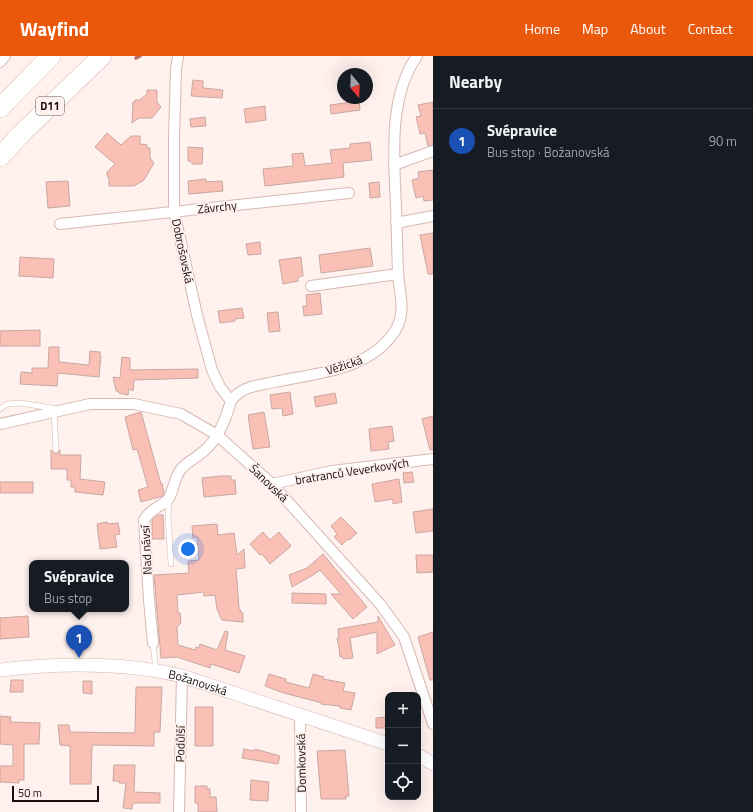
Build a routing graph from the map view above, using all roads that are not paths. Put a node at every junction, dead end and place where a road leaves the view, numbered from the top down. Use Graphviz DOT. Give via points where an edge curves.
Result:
graph roads {
  1 [pos="5,56"];
  2 [pos="51,56"];
  3 [pos="102,56"];
  4 [pos="178,56"];
  5 [pos="417,56"];
  6 [pos="0,62"];
  7 [pos="0,108"];
  8 [pos="433,151"];
  9 [pos="0,156"];
  10 [pos="394,165"];
  11 [pos="349,193"];
  12 [pos="174,212"];
  13 [pos="433,216"];
  14 [pos="396,223"];
  15 [pos="60,224"];
  16 [pos="398,274"];
  17 [pos="311,286"];
  18 [pos="231,401"];
  19 [pos="0,409"];
  20 [pos="58,411"];
  21 [pos="0,424"];
  22 [pos="217,435"];
  23 [pos="56,450"];
  24 [pos="433,459"];
  25 [pos="272,484"];
  26 [pos="169,498"];
  27 [pos="171,564"];
  28 [pos="153,643"];
  29 [pos="0,670"];
  30 [pos="156,670"];
  31 [pos="182,676"];
  32 [pos="300,715"];
  33 [pos="433,724"];
  34 [pos="385,743"];
  35 [pos="421,757"];
  36 [pos="433,764"];
  37 [pos="179,812"];
  38 [pos="301,812"];
  1 -- 6 [label="street"];
  2 -- 7 [label="highway, D11"];
  3 -- 9 [label="highway, D11"];
  4 -- 12 [label="street, Dobrošovská"];
  5 -- 10 [label="street, Věžická" via="402,89 394,130"];
  8 -- 10 [label="street"];
  10 -- 14 [label="street, Věžická"];
  11 -- 12 [label="street, Závrchy"];
  12 -- 15 [label="street, Závrchy"];
  12 -- 18 [label="street, Dobrošovská" via="212,370 220,387"];
  13 -- 14 [label="street"];
  14 -- 16 [label="street, Věžická"];
  16 -- 17 [label="street"];
  16 -- 18 [label="street, Věžická" via="402,316 395,330 376,352 360,362 243,390"];
  18 -- 22 [label="street"];
  19 -- 20 [label="lane" via="7,404 21,403"];
  20 -- 21 [label="street, Šanovská"];
  20 -- 22 [label="street, Šanovská" via="90,404 134,404 181,414"];
  20 -- 23 [label="lane"];
  22 -- 25 [label="street, Šanovská"];
  22 -- 26 [label="street" via="206,450 181,469"];
  24 -- 25 [label="street, bratranců Veverkových" via="332,472"];
  25 -- 33 [label="street, Šanovská" via="380,604 404,637"];
  26 -- 27 [label="lane"];
  26 -- 28 [label="street, Nad návsí" via="148,513 144,520"];
  28 -- 30 [label="lane, Nad návsí"];
  29 -- 30 [label="street, Božanovská" via="65,665"];
  30 -- 31 [label="street, Božanovská"];
  31 -- 32 [label="street, Božanovská"];
  31 -- 37 [label="street, Podůlší"];
  32 -- 34 [label="street, Božanovská"];
  32 -- 38 [label="street, Domkovská"];
  35 -- 36 [label="street"];
}
